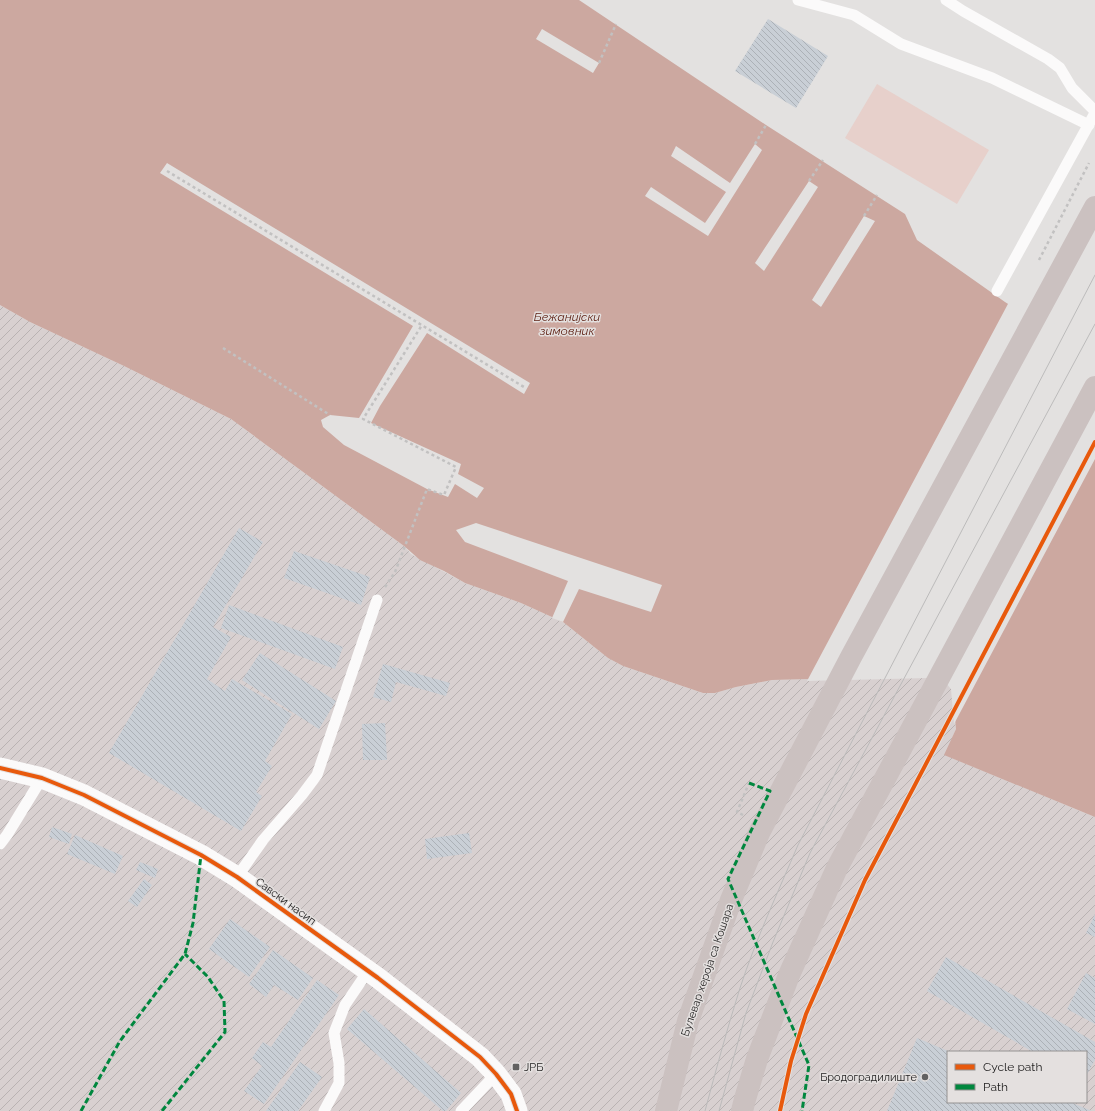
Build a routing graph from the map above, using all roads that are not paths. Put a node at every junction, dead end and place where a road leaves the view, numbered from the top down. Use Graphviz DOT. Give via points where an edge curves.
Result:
graph roads {
  1 [pos="798,0"];
  2 [pos="946,0"];
  3 [pos="1095,112"];
  4 [pos="1089,125"];
  5 [pos="1095,207"];
  6 [pos="997,291"];
  7 [pos="1095,388"];
  8 [pos="377,600"];
  9 [pos="0,768"];
  10 [pos="42,778"];
  11 [pos="0,844"];
  12 [pos="237,877"];
  13 [pos="368,971"];
  14 [pos="496,1074"];
  15 [pos="324,1111"];
  16 [pos="461,1111"];
  17 [pos="517,1111"];
  18 [pos="666,1111"];
  19 [pos="742,1111"];
  1 -- 4 [label="lane" via="854,15 901,44 992,78"];
  2 -- 3 [label="lane" via="1060,68 1072,88"];
  3 -- 4 [label="lane"];
  4 -- 6 [label="lane"];
  5 -- 18 [label="main road, Булевар хероја са Кошара" via="854,650 759,833 731,900 690,1013"];
  7 -- 19 [label="main road" via="837,868 786,982 757,1059"];
  8 -- 12 [label="lane" via="317,775 263,840"];
  9 -- 10 [label="street, Савски насип"];
  10 -- 11 [label="lane"];
  10 -- 12 [label="street, Савски насип" via="125,815"];
  12 -- 13 [label="street, Савски насип"];
  13 -- 14 [label="street, Савски насип" via="480,1057"];
  13 -- 15 [label="lane" via="345,1005 334,1033 339,1083"];
  14 -- 16 [label="lane"];
  14 -- 17 [label="street, Савски насип" via="511,1094"];
}
